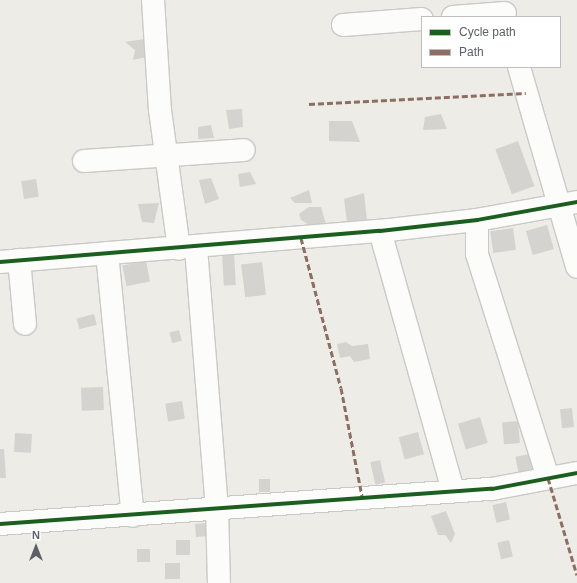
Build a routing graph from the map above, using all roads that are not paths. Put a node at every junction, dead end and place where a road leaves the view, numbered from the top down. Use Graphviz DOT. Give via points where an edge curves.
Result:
graph roads {
  1 [pos="153,0"];
  2 [pos="504,10"];
  3 [pos="459,16"];
  4 [pos="421,19"];
  5 [pos="342,25"];
  6 [pos="519,68"];
  7 [pos="244,150"];
  8 [pos="167,154"];
  9 [pos="84,161"];
  10 [pos="567,205"];
  11 [pos="477,220"];
  12 [pos="380,231"];
  13 [pos="187,248"];
  14 [pos="107,253"];
  15 [pos="10,261"];
  16 [pos="577,267"];
  17 [pos="25,324"];
  18 [pos="577,473"];
  19 [pos="548,478"];
  20 [pos="453,491"];
  21 [pos="217,508"];
  22 [pos="133,516"];
  23 [pos="0,524"];
  24 [pos="219,583"];
  1 -- 8 [label="street" via="156,71"];
  2 -- 3 [label="street"];
  4 -- 5 [label="street"];
  6 -- 10 [label="street"];
  7 -- 8 [label="street"];
  8 -- 9 [label="street"];
  8 -- 13 [label="street"];
  10 -- 11 [label="street"];
  10 -- 16 [label="street"];
  11 -- 12 [label="street"];
  11 -- 19 [label="street" via="477,254"];
  12 -- 13 [label="street"];
  12 -- 20 [label="street"];
  13 -- 14 [label="street"];
  13 -- 21 [label="street"];
  14 -- 15 [label="street"];
  14 -- 22 [label="street"];
  15 -- 17 [label="street"];
  18 -- 19 [label="street"];
  19 -- 20 [label="street"];
  20 -- 21 [label="street"];
  21 -- 22 [label="street"];
  21 -- 24 [label="street"];
  22 -- 23 [label="street"];
}
